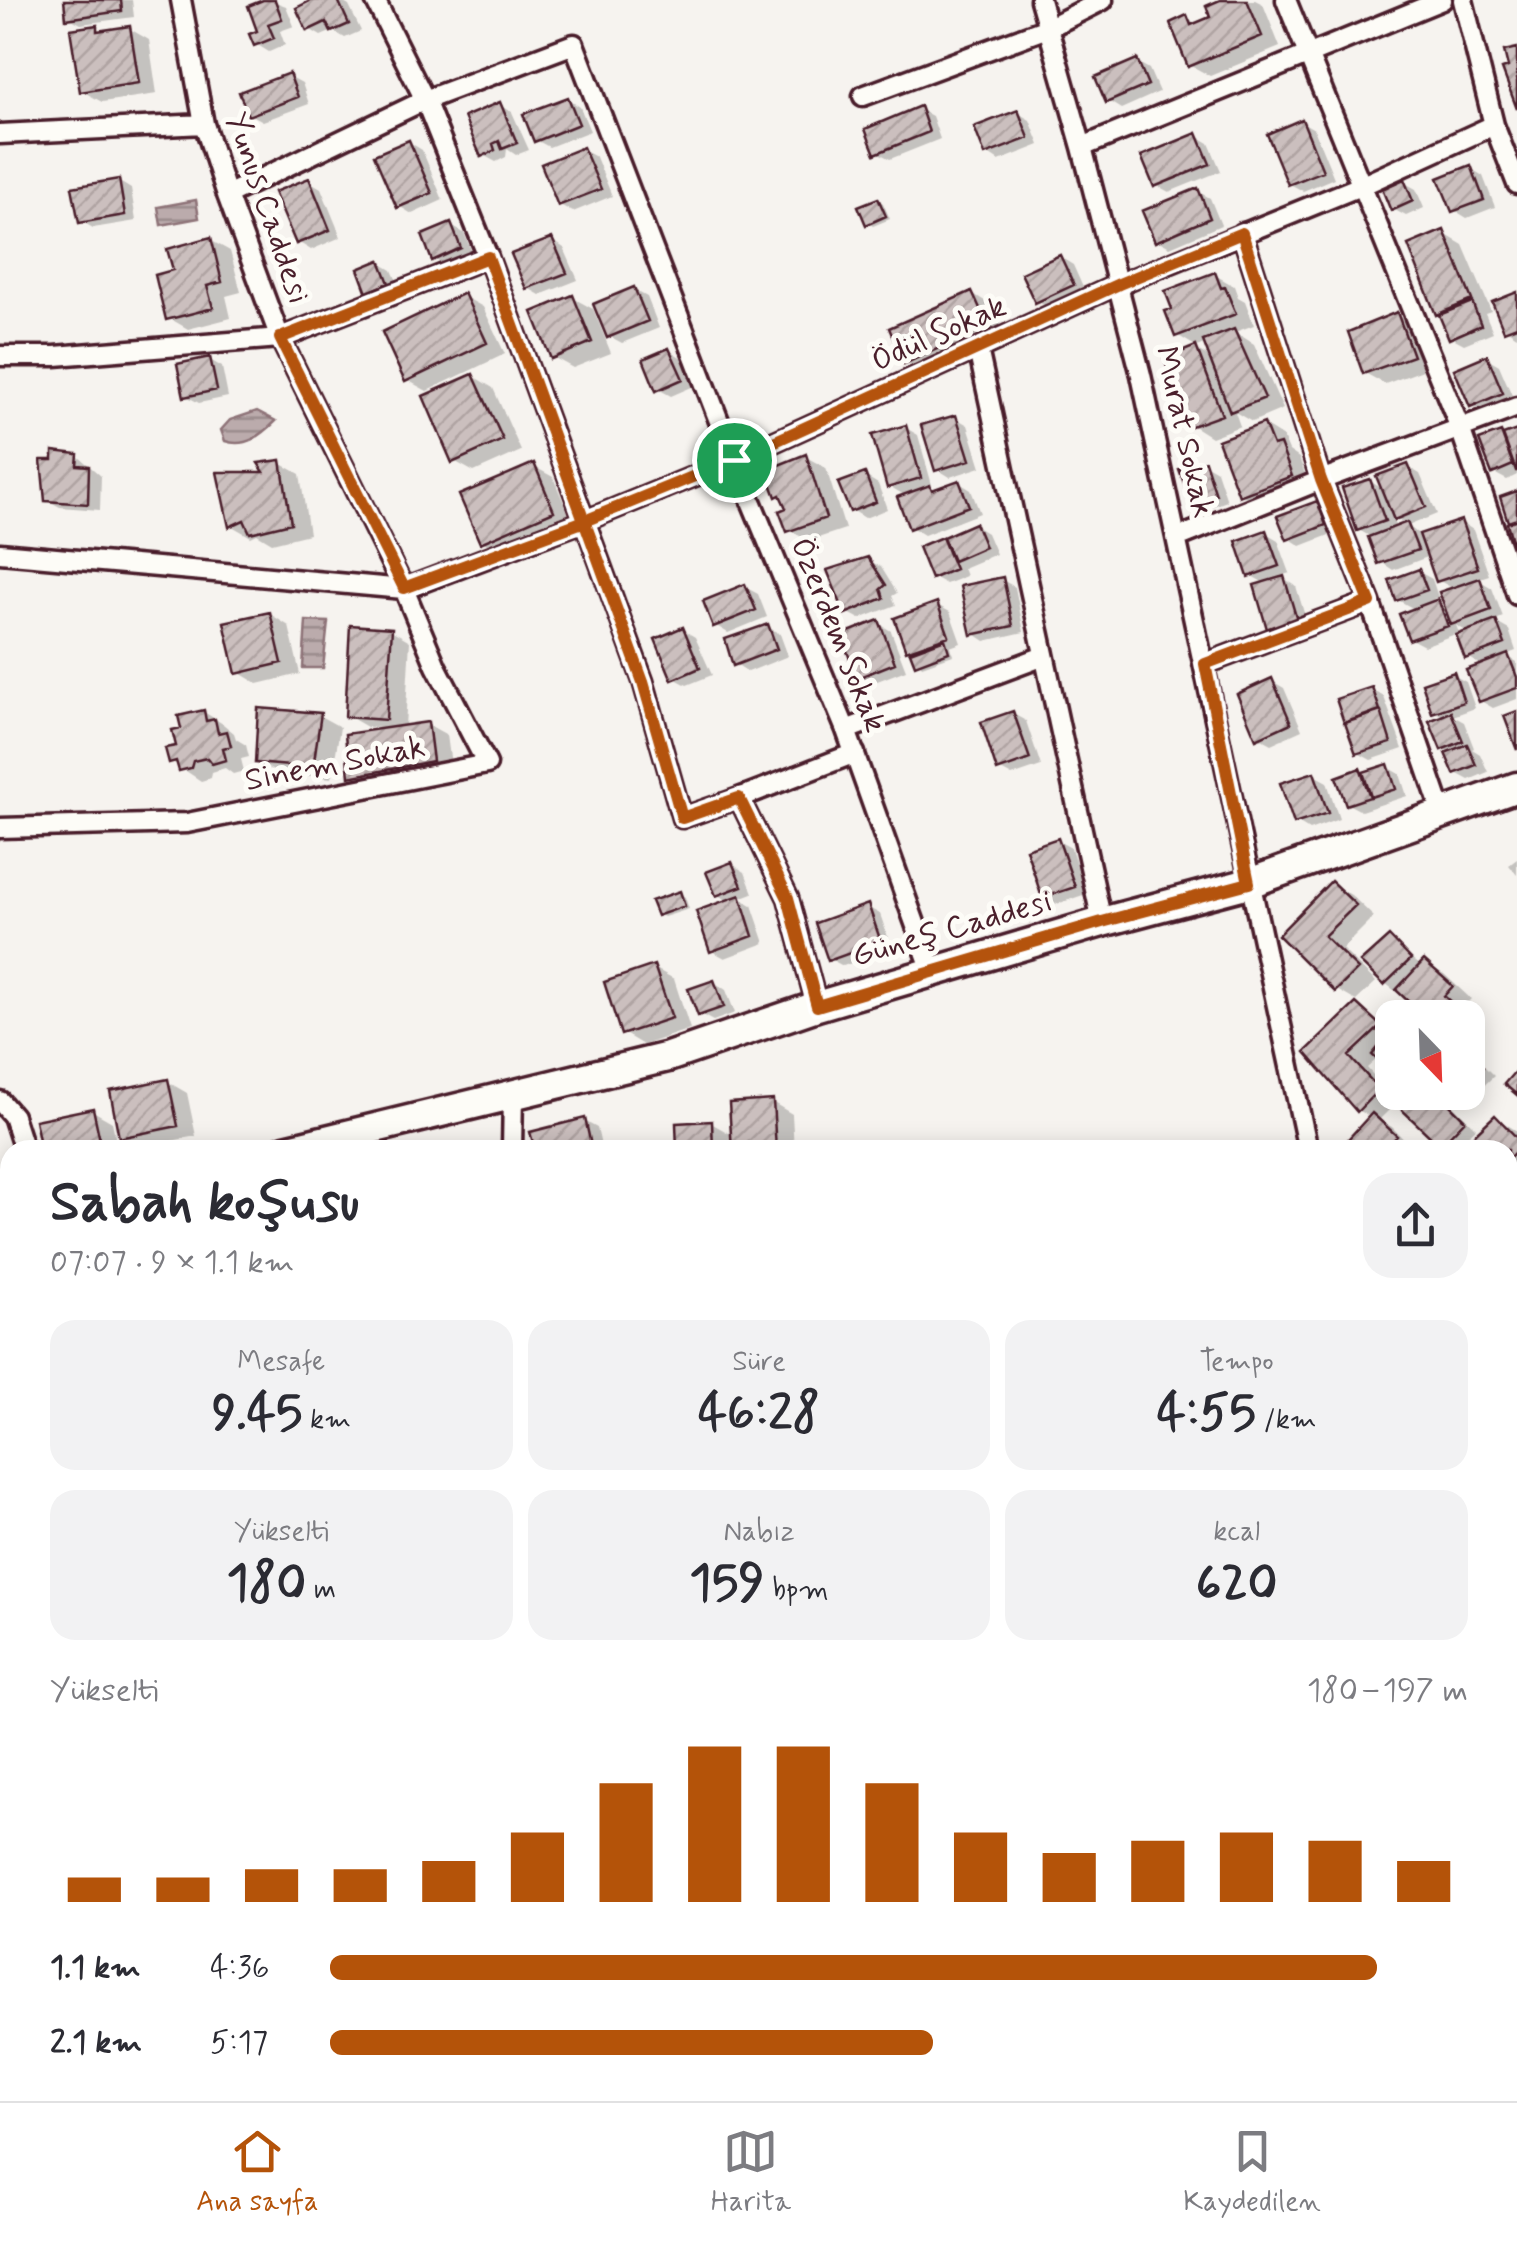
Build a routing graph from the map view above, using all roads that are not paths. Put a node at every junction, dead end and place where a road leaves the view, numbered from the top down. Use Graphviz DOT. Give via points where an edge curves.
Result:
graph roads {
  1 [pos="180,0"];
  2 [pos="375,0"];
  3 [pos="1040,0"];
  4 [pos="1103,0"];
  5 [pos="1286,0"];
  6 [pos="1442,0"];
  7 [pos="1463,0"];
  8 [pos="1050,27"];
  9 [pos="1308,54"];
  10 [pos="863,96"];
  11 [pos="425,100"];
  12 [pos="204,124"];
  13 [pos="1494,126"];
  14 [pos="0,134"];
  15 [pos="1082,147"];
  16 [pos="1517,184"];
  17 [pos="1363,185"];
  18 [pos="226,195"];
  19 [pos="1242,233"];
  20 [pos="488,257"];
  21 [pos="1119,284"];
  22 [pos="280,338"];
  23 [pos="978,349"];
  24 [pos="0,356"];
  25 [pos="1517,407"];
  26 [pos="1460,428"];
  27 [pos="734,460"];
  28 [pos="1321,480"];
  29 [pos="582,522"];
  30 [pos="1177,538"];
  31 [pos="0,553"];
  32 [pos="404,588"];
  33 [pos="1517,595"];
  34 [pos="1370,602"];
  35 [pos="1044,656"];
  36 [pos="1205,664"];
  37 [pos="846,730"];
  38 [pos="854,752"];
  39 [pos="1517,787"];
  40 [pos="739,798"];
  41 [pos="1443,815"];
  42 [pos="0,828"];
  43 [pos="1249,883"];
  44 [pos="1102,922"];
  45 [pos="932,972"];
  46 [pos="817,1006"];
  47 [pos="513,1093"];
  48 [pos="0,1101"];
  49 [pos="21,1140"];
  50 [pos="324,1140"];
  51 [pos="512,1140"];
  52 [pos="1306,1140"];
  1 -- 12 [label="street, Yunus Caddesi"];
  2 -- 11 [label="street"];
  3 -- 8 [label="street, Murat Sokak"];
  4 -- 8 [label="street"];
  5 -- 9 [label="street"];
  6 -- 9 [label="street"];
  7 -- 13 [label="street"];
  8 -- 10 [label="street"];
  8 -- 15 [label="street, Murat Sokak"];
  9 -- 15 [label="street"];
  9 -- 17 [label="street"];
  11 -- 18 [label="street"];
  11 -- 20 [label="street"];
  11 -- 27 [label="street, Özerdem Sokak" via="574,44"];
  12 -- 14 [label="street"];
  12 -- 18 [label="street, Yunus Caddesi"];
  13 -- 16 [label="street"];
  13 -- 17 [label="street, Ödül Sokak"];
  15 -- 21 [label="street, Murat Sokak"];
  17 -- 19 [label="street, Ödül Sokak"];
  17 -- 26 [label="street"];
  18 -- 22 [label="street, Yunus Caddesi"];
  19 -- 21 [label="street, Ödül Sokak"];
  19 -- 28 [label="street"];
  20 -- 22 [label="street"];
  20 -- 29 [label="street"];
  21 -- 23 [label="street, Ödül Sokak"];
  21 -- 30 [label="street, Murat Sokak"];
  22 -- 24 [label="street"];
  22 -- 32 [label="street, Yunus Caddesi"];
  23 -- 27 [label="street, Ödül Sokak"];
  23 -- 35 [label="street"];
  25 -- 26 [label="street"];
  26 -- 28 [label="street"];
  26 -- 33 [label="street"];
  27 -- 29 [label="street, Ödül Sokak"];
  27 -- 37 [label="street, Özerdem Sokak"];
  28 -- 30 [label="street"];
  28 -- 34 [label="street"];
  29 -- 32 [label="street, Ödül Sokak"];
  29 -- 40 [label="street" via="643,682 682,818"];
  30 -- 36 [label="street, Murat Sokak"];
  31 -- 32 [label="street"];
  32 -- 42 [label="street, Sinem Sokak" via="487,764 187,824"];
  34 -- 36 [label="street"];
  34 -- 41 [label="street"];
  35 -- 37 [label="street"];
  35 -- 44 [label="street"];
  36 -- 43 [label="street, Murat Sokak"];
  37 -- 38 [label="street, Özerdem Sokak"];
  38 -- 40 [label="street"];
  38 -- 45 [label="street, Özerdem Sokak"];
  39 -- 41 [label="main road, Güneş Caddesi"];
  40 -- 46 [label="street" via="788,898"];
  41 -- 43 [label="main road, Güneş Caddesi"];
  43 -- 44 [label="main road, Güneş Caddesi"];
  43 -- 52 [label="street, Murat Sokak"];
  44 -- 45 [label="main road, Güneş Caddesi"];
  45 -- 46 [label="main road, Güneş Caddesi"];
  46 -- 47 [label="main road, Güneş Caddesi" via="668,1058"];
  47 -- 50 [label="main road, Güneş Caddesi"];
  47 -- 51 [label="street"];
  48 -- 49 [label="street"];
}
